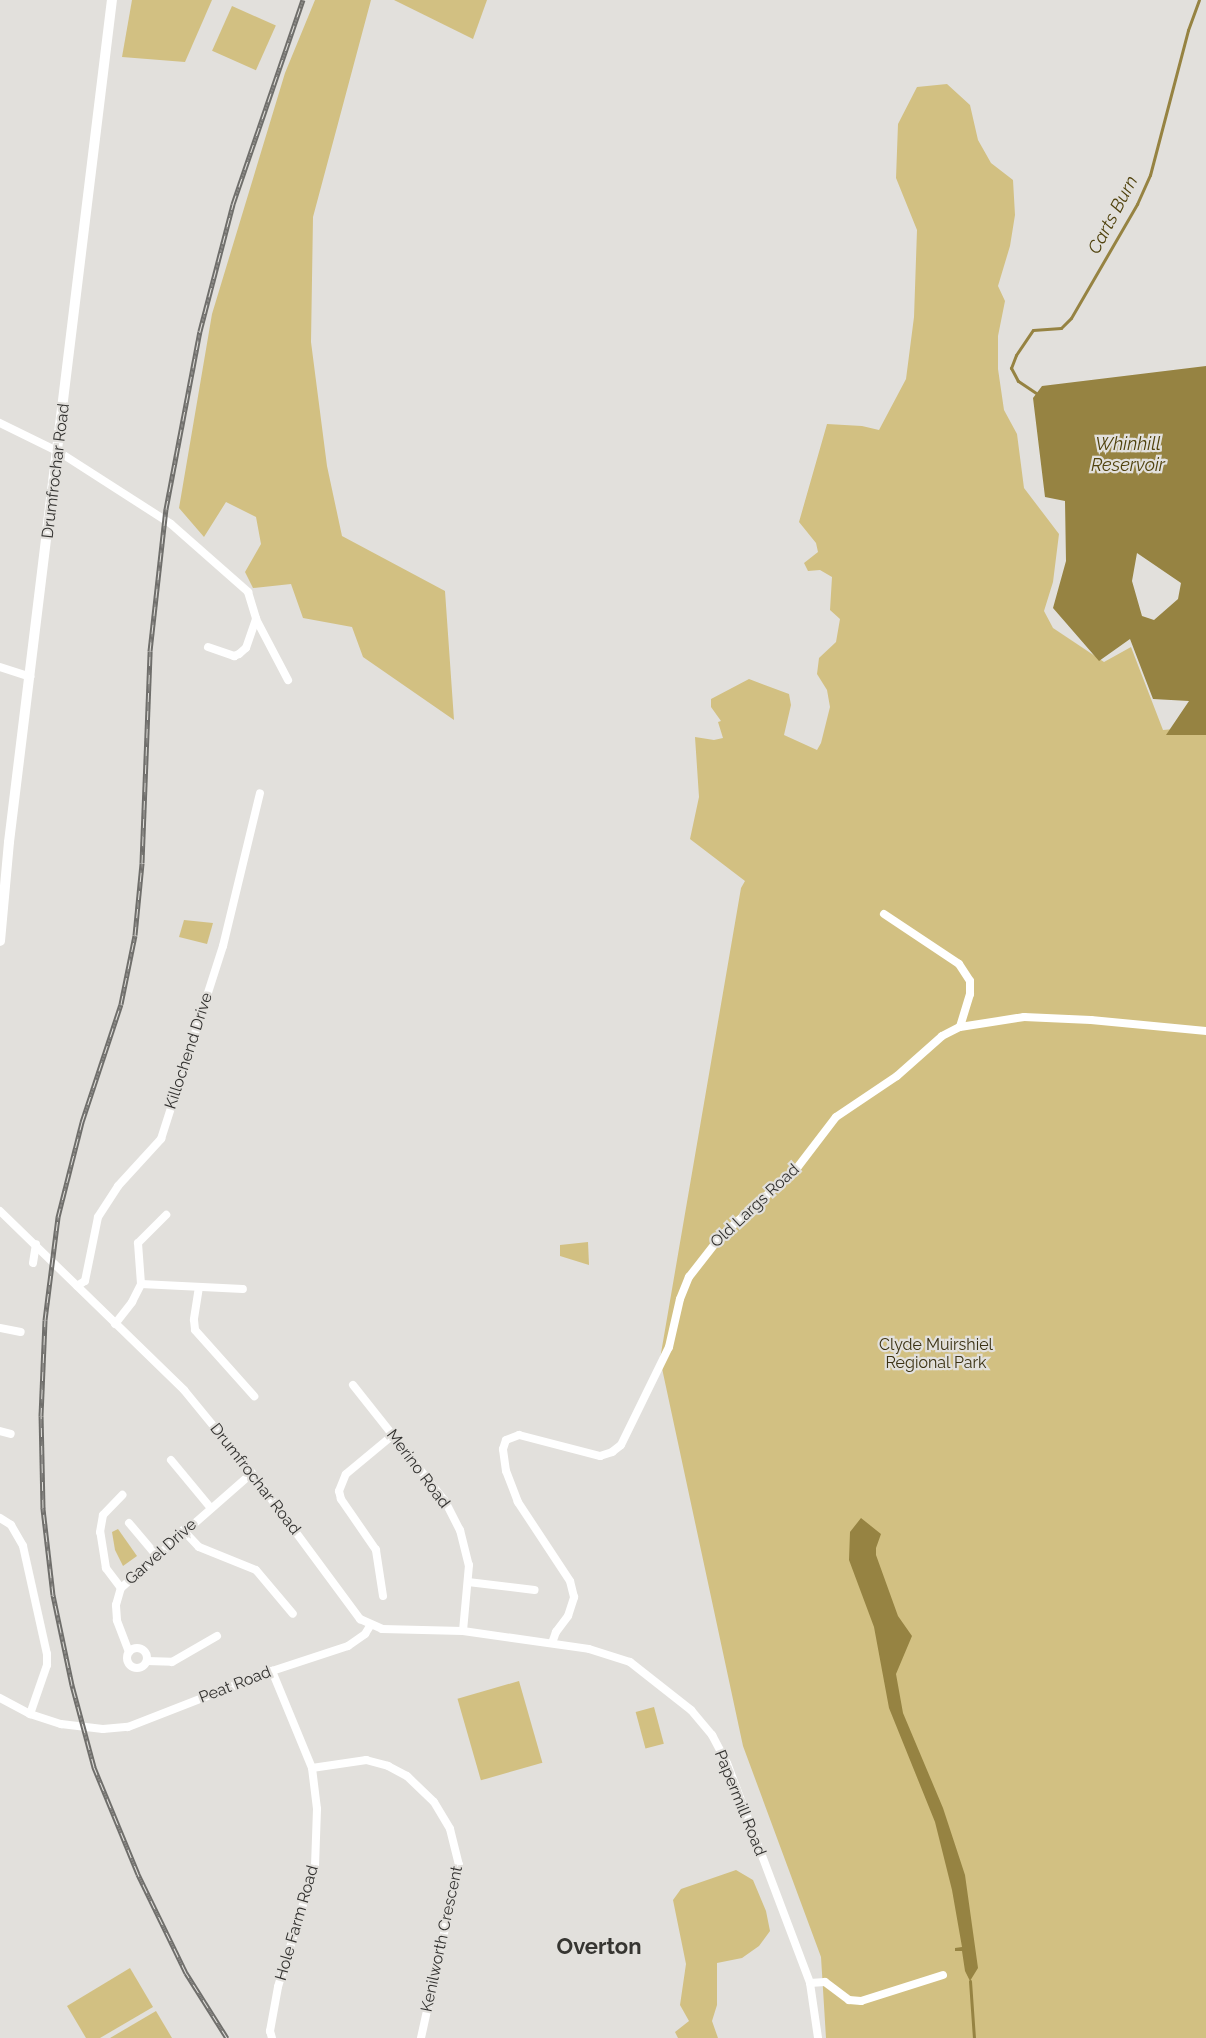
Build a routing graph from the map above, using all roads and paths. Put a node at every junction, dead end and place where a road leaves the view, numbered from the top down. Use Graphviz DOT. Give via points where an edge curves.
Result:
graph roads {
  1 [pos="112,0"];
  2 [pos="0,423"];
  3 [pos="59,452"];
  4 [pos="256,619"];
  5 [pos="208,647"];
  6 [pos="0,667"];
  7 [pos="30,678"];
  8 [pos="288,680"];
  9 [pos="260,793"];
  10 [pos="884,914"];
  11 [pos="0,941"];
  12 [pos="960,1027"];
  13 [pos="1206,1031"];
  14 [pos="0,1211"];
  15 [pos="166,1215"];
  16 [pos="37,1246"];
  17 [pos="33,1263"];
  18 [pos="141,1284"];
  19 [pos="77,1286"];
  20 [pos="199,1287"];
  21 [pos="243,1289"];
  22 [pos="115,1324"];
  23 [pos="0,1328"];
  24 [pos="21,1332"];
  25 [pos="353,1385"];
  26 [pos="254,1396"];
  27 [pos="0,1431"];
  28 [pos="11,1434"];
  29 [pos="393,1435"];
  30 [pos="171,1460"];
  31 [pos="252,1473"];
  32 [pos="122,1496"];
  33 [pos="210,1507"];
  34 [pos="0,1518"];
  35 [pos="129,1523"];
  36 [pos="183,1530"];
  37 [pos="156,1555"];
  38 [pos="468,1582"];
  39 [pos="121,1588"];
  40 [pos="535,1590"];
  41 [pos="383,1596"];
  42 [pos="293,1614"];
  43 [pos="370,1626"];
  44 [pos="463,1631"];
  45 [pos="217,1636"];
  46 [pos="552,1643"];
  47 [pos="129,1652"];
  48 [pos="147,1661"];
  49 [pos="272,1671"];
  50 [pos="0,1698"];
  51 [pos="30,1714"];
  52 [pos="312,1768"];
  53 [pos="943,1975"];
  54 [pos="810,1983"];
  55 [pos="272,2038"];
  56 [pos="421,2038"];
  57 [pos="818,2038"];
  1 -- 3 [label="main road, Drumfrochar Road"];
  2 -- 3 [label="street"];
  3 -- 4 [label="street" via="171,524 248,592"];
  3 -- 7 [label="main road, Drumfrochar Road"];
  4 -- 5 [label="street" via="246,648 239,654 234,656"];
  4 -- 8 [label="street"];
  6 -- 7 [label="street"];
  7 -- 11 [label="main road, Drumfrochar Road"];
  9 -- 19 [label="street, Killochend Drive" via="223,946 161,1139 118,1186 98,1218 85,1281"];
  10 -- 12 [label="street" via="958,964 970,981"];
  12 -- 13 [label="street, Old Largs Road" via="1024,1017"];
  12 -- 46 [label="street, Old Largs Road" via="942,1036 897,1076 836,1117 797,1168 700,1260 680,1299 669,1347 621,1445 600,1455 519,1435 506,1440 506,1471 518,1502 570,1581 574,1597"];
  14 -- 16 [label="street, Drumfrochar Road"];
  15 -- 18 [label="street" via="138,1243"];
  16 -- 17 [label="street"];
  16 -- 19 [label="street, Drumfrochar Road"];
  18 -- 20 [label="street"];
  18 -- 22 [label="street"];
  19 -- 22 [label="street, Drumfrochar Road"];
  20 -- 21 [label="street"];
  20 -- 26 [label="street" via="195,1330"];
  22 -- 31 [label="street, Drumfrochar Road" via="184,1390"];
  23 -- 24 [label="street"];
  25 -- 29 [label="street, Merino Road"];
  27 -- 28 [label="street"];
  29 -- 38 [label="street, Merino Road" via="450,1511 466,1549"];
  29 -- 41 [label="street" via="346,1474 339,1491 376,1550"];
  30 -- 33 [label="street"];
  31 -- 33 [label="street, Garvel Drive"];
  31 -- 43 [label="street, Drumfrochar Road" via="352,1610"];
  32 -- 39 [label="street" via="103,1515 100,1532 106,1568"];
  33 -- 36 [label="street, Garvel Drive"];
  34 -- 51 [label="street" via="11,1525 23,1546 47,1654"];
  35 -- 37 [label="street"];
  36 -- 37 [label="street, Garvel Drive"];
  36 -- 42 [label="street" via="200,1547 256,1570"];
  37 -- 39 [label="street, Garvel Drive"];
  38 -- 40 [label="street"];
  38 -- 44 [label="street, Merino Road"];
  39 -- 47 [label="street, Garvel Drive" via="117,1620"];
  43 -- 44 [label="street"];
  43 -- 49 [label="street, Peat Road" via="348,1646"];
  44 -- 46 [label="street"];
  45 -- 48 [label="street" via="172,1662"];
  46 -- 54 [label="street, Papermill Road" via="630,1662 691,1710 712,1735 727,1763"];
  47 -- 48 [label="street" via="142,1649"];
  47 -- 48 [label="street" via="127,1661 132,1667 141,1668"];
  49 -- 51 [label="street, Peat Road" via="128,1726 93,1728 60,1724"];
  49 -- 52 [label="street, Hole Farm Road"];
  50 -- 51 [label="street, Peat Road"];
  52 -- 55 [label="street, Hole Farm Road" via="317,1809 315,1865 278,1987"];
  52 -- 56 [label="street, Kenilworth Crescent" via="366,1760 388,1766 407,1776 434,1802 450,1829 459,1865"];
  53 -- 54 [label="street" via="855,2002 825,1982"];
  54 -- 57 [label="street, Papermill Road"];
}
